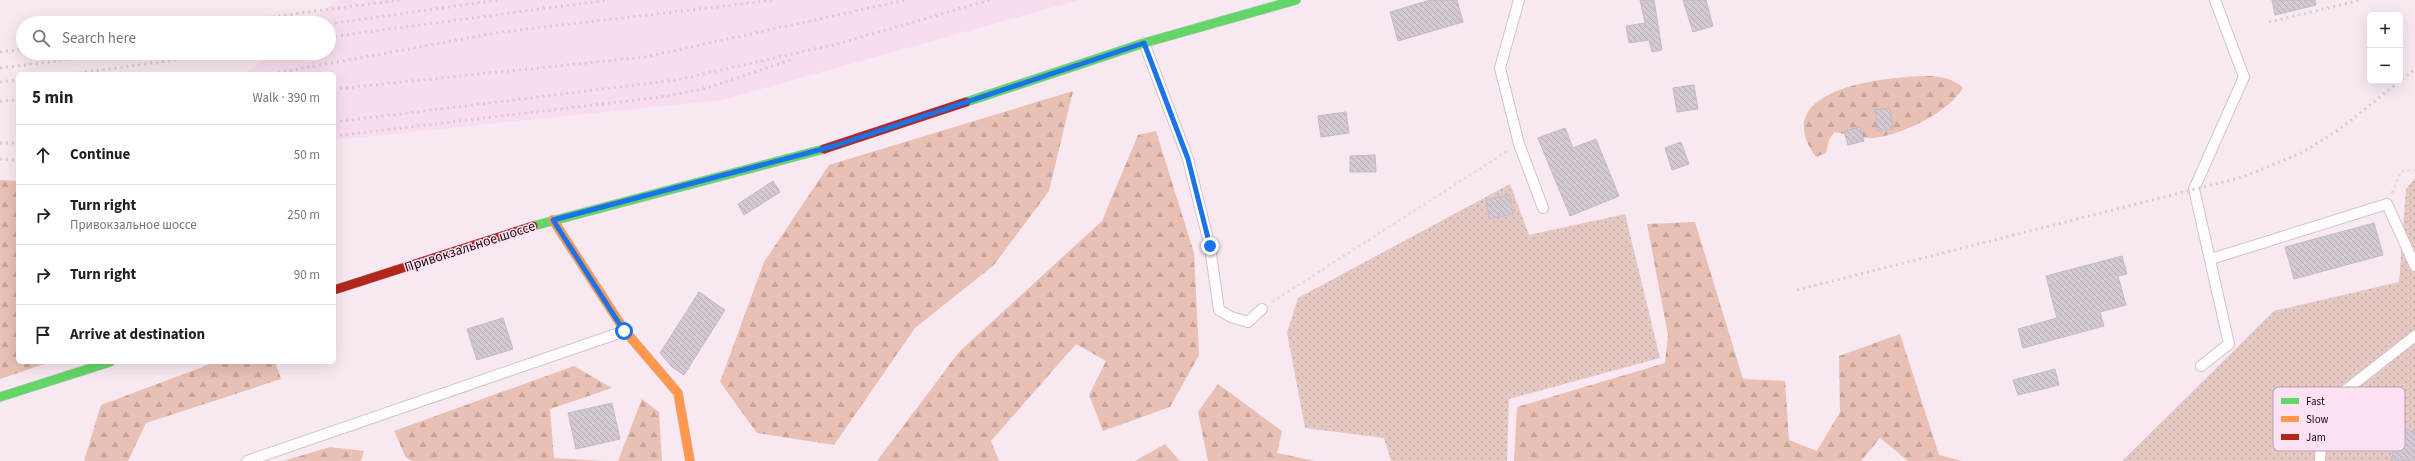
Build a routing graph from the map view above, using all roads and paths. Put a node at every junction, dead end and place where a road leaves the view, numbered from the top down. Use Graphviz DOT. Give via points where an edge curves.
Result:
graph roads {
  1 [pos="1296,0"];
  2 [pos="1519,0"];
  3 [pos="2215,0"];
  4 [pos="1144,43"];
  5 [pos="1519,144"];
  6 [pos="2415,170"];
  7 [pos="2388,204"];
  8 [pos="1543,208"];
  9 [pos="553,220"];
  10 [pos="2211,259"];
  11 [pos="2415,266"];
  12 [pos="336,289"];
  13 [pos="1262,309"];
  14 [pos="624,331"];
  15 [pos="2415,336"];
  16 [pos="104,364"];
  17 [pos="2201,366"];
  18 [pos="2350,387"];
  19 [pos="0,397"];
  20 [pos="2321,451"];
  21 [pos="248,461"];
  22 [pos="690,461"];
  23 [pos="2320,461"];
  1 -- 4 [label="street, Привокзальное шоссе"];
  2 -- 5 [label="lane" via="1500,68"];
  3 -- 10 [label="lane" via="2244,77 2194,189"];
  4 -- 9 [label="street, Привокзальное шоссе" via="834,146"];
  4 -- 13 [label="lane" via="1188,159 1210,246 1219,310 1230,317 1248,322"];
  5 -- 8 [label="lane"];
  5 -- 13 [label="path"];
  6 -- 7 [label="path" via="2401,171"];
  7 -- 10 [label="lane"];
  7 -- 11 [label="lane"];
  9 -- 12 [label="street, Привокзальное шоссе"];
  9 -- 14 [label="street"];
  10 -- 17 [label="lane" via="2229,344"];
  14 -- 21 [label="lane"];
  14 -- 22 [label="street" via="678,393"];
  15 -- 18 [label="lane"];
  16 -- 19 [label="street"];
  20 -- 23 [label="lane"];
}
